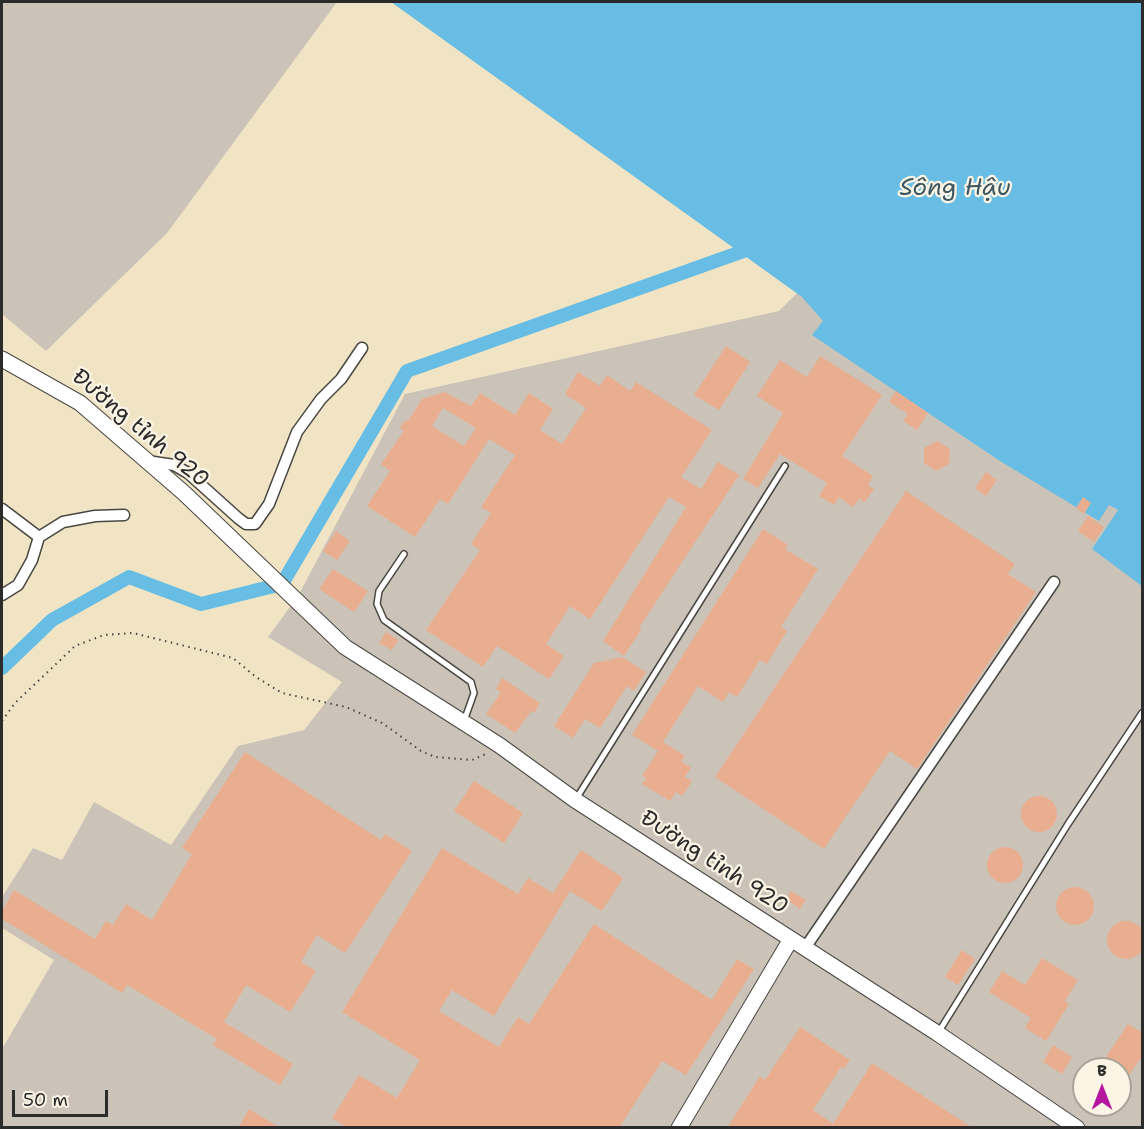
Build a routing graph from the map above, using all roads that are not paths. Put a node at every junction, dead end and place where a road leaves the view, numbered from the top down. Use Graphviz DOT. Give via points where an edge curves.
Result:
graph roads {
  1 [pos="362,348"];
  2 [pos="2,359"];
  3 [pos="146,461"];
  4 [pos="785,466"];
  5 [pos="2,509"];
  6 [pos="124,515"];
  7 [pos="39,537"];
  8 [pos="404,554"];
  9 [pos="1054,582"];
  10 [pos="2,595"];
  11 [pos="1143,713"];
  12 [pos="464,722"];
  13 [pos="575,800"];
  14 [pos="791,939"];
  15 [pos="805,948"];
  16 [pos="937,1034"];
  17 [pos="679,1128"];
  18 [pos="1077,1128"];
  1 -- 3 [label="street" via="297,432 269,504 255,524 246,524 181,469"];
  2 -- 3 [label="main road, Đường tỉnh 920" via="80,403"];
  3 -- 12 [label="main road, Đường tỉnh 920" via="345,647"];
  4 -- 13 [label="lane"];
  5 -- 7 [label="street"];
  6 -- 7 [label="street" via="63,522"];
  7 -- 10 [label="street" via="18,585"];
  8 -- 12 [label="lane" via="379,591 377,604 384,620 471,682 474,693"];
  9 -- 15 [label="street"];
  11 -- 16 [label="lane" via="1068,824"];
  12 -- 13 [label="main road, Đường tỉnh 920"];
  13 -- 14 [label="main road, Đường tỉnh 920"];
  14 -- 15 [label="main road, Đường tỉnh 920"];
  14 -- 17 [label="main road"];
  15 -- 16 [label="main road, Đường tỉnh 920"];
  16 -- 18 [label="main road, Đường tỉnh 920"];
}
